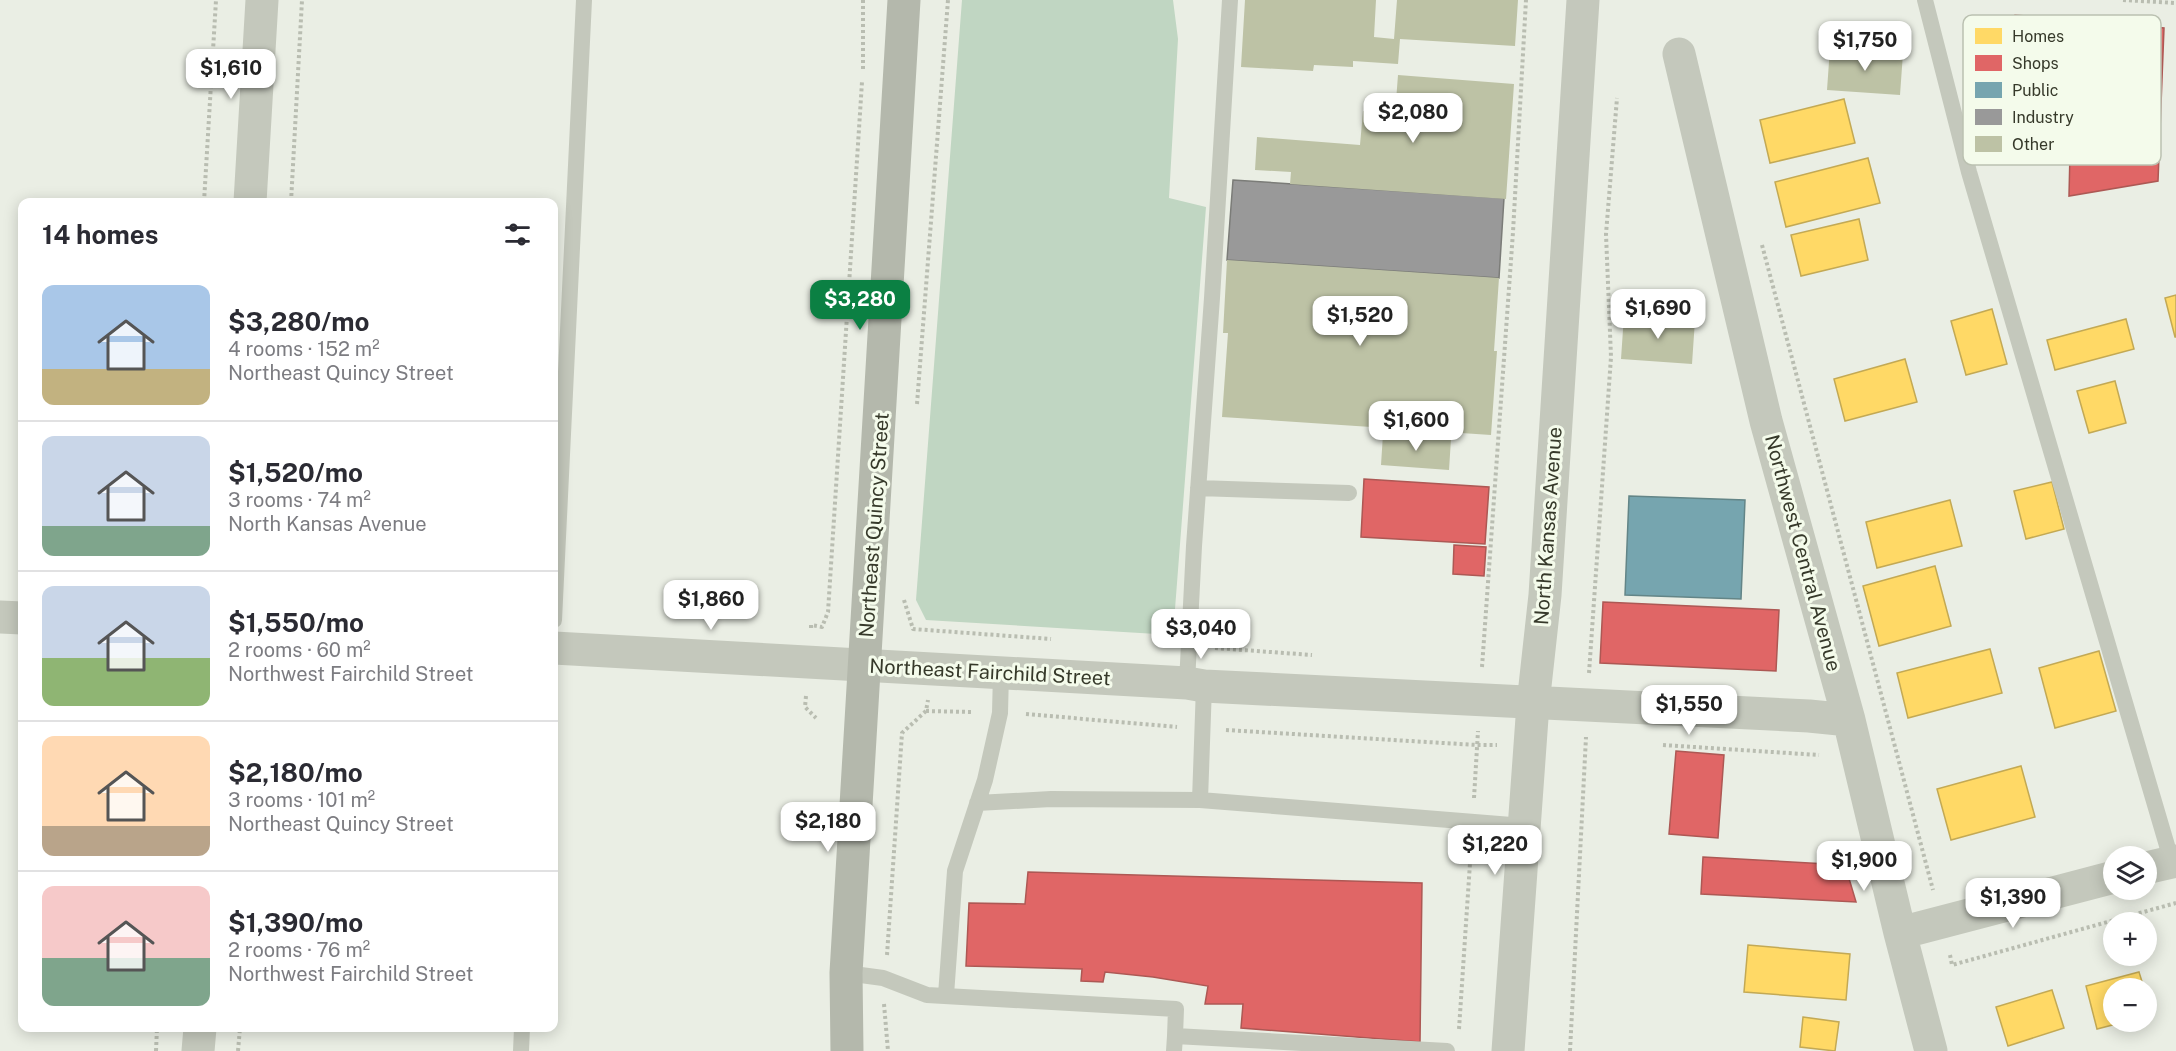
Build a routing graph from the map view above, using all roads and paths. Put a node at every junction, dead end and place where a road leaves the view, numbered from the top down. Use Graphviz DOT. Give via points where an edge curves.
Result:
graph roads {
  1 [pos="216,0"];
  2 [pos="262,0"];
  3 [pos="302,0"];
  4 [pos="584,0"];
  5 [pos="863,0"];
  6 [pos="904,0"];
  7 [pos="948,0"];
  8 [pos="1230,0"];
  9 [pos="1526,0"];
  10 [pos="1583,0"];
  11 [pos="1924,0"];
  12 [pos="2123,0"];
  13 [pos="2176,3"];
  14 [pos="1679,54"];
  15 [pos="1617,98"];
  16 [pos="1963,149"];
  17 [pos="1967,165"];
  18 [pos="204,198"];
  19 [pos="250,198"];
  20 [pos="291,198"];
  21 [pos="1759,234"];
  22 [pos="916,408"];
  23 [pos="1198,488"];
  24 [pos="1349,493"];
  25 [pos="558,537"];
  26 [pos="905,592"];
  27 [pos="0,617"];
  28 [pos="18,618"];
  29 [pos="932,631"];
  30 [pos="1061,639"];
  31 [pos="558,648"];
  32 [pos="808,662"];
  33 [pos="865,666"];
  34 [pos="930,669"];
  35 [pos="1001,673"];
  36 [pos="1196,685"];
  37 [pos="1478,700"];
  38 [pos="1533,704"];
  39 [pos="1587,706"];
  40 [pos="926,711"];
  41 [pos="1000,713"];
  42 [pos="816,718"];
  43 [pos="1849,720"];
  44 [pos="1201,729"];
  45 [pos="1586,740"];
  46 [pos="1597,741"];
  47 [pos="1530,744"];
  48 [pos="1477,745"];
  49 [pos="1656,745"];
  50 [pos="1819,755"];
  51 [pos="1200,800"];
  52 [pos="977,803"];
  53 [pos="1472,822"];
  54 [pos="1524,826"];
  55 [pos="2168,867"];
  56 [pos="2103,880"];
  57 [pos="2176,903"];
  58 [pos="1942,922"];
  59 [pos="1900,933"];
  60 [pos="846,973"];
  61 [pos="883,978"];
  62 [pos="946,995"];
  63 [pos="157,1032"];
  64 [pos="200,1032"];
  65 [pos="240,1032"];
  66 [pos="522,1032"];
  67 [pos="1175,1043"];
  68 [pos="1452,1045"];
  69 [pos="847,1048"];
  70 [pos="156,1051"];
  71 [pos="198,1051"];
  72 [pos="238,1051"];
  73 [pos="521,1051"];
  74 [pos="888,1051"];
  75 [pos="1508,1051"];
  76 [pos="1570,1051"];
  77 [pos="1931,1051"];
  1 -- 18 [label="path"];
  2 -- 19 [label="street"];
  3 -- 20 [label="path"];
  4 -- 25 [label="lane"];
  5 -- 32 [label="path" via="863,69 828,612 822,627 811,625"];
  6 -- 33 [label="main road, Northeast Quincy Street"];
  7 -- 22 [label="path, Northeast Quincy Street"];
  8 -- 23 [label="lane"];
  9 -- 37 [label="path" via="1514,232"];
  10 -- 38 [label="street, North Kansas Avenue" via="1545,595"];
  11 -- 16 [label="lane"];
  12 -- 13 [label="path"];
  14 -- 43 [label="street, Northwest Central Avenue" via="1766,421"];
  15 -- 39 [label="path" via="1606,234 1611,357"];
  17 -- 55 [label="lane"];
  21 -- 58 [label="path"];
  23 -- 24 [label="lane"];
  23 -- 36 [label="lane"];
  26 -- 29 [label="path, Northeast Quincy Street" via="904,603 914,629"];
  27 -- 28 [label="street"];
  29 -- 30 [label="path"];
  29 -- 34 [label="path"];
  31 -- 32 [label="street, Northeast Fairchild Street"];
  32 -- 33 [label="street, Northeast Fairchild Street"];
  32 -- 42 [label="path" via="805,706"];
  33 -- 34 [label="street, Northeast Fairchild Street"];
  33 -- 60 [label="main road, Northeast Quincy Street"];
  34 -- 35 [label="street, Northeast Fairchild Street"];
  34 -- 40 [label="path"];
  35 -- 36 [label="street, Northeast Fairchild Street"];
  35 -- 41 [label="lane"];
  36 -- 37 [label="street, Northeast Fairchild Street"];
  36 -- 44 [label="lane"];
  37 -- 38 [label="street, Northeast Fairchild Street"];
  37 -- 48 [label="path"];
  38 -- 39 [label="street, Northeast Fairchild Street"];
  38 -- 47 [label="street, North Kansas Avenue"];
  39 -- 43 [label="street, Northeast Fairchild Street"];
  39 -- 45 [label="path"];
  40 -- 41 [label="path"];
  40 -- 61 [label="path" via="902,733"];
  41 -- 44 [label="path"];
  41 -- 52 [label="lane"];
  43 -- 59 [label="street, Northwest Central Avenue"];
  44 -- 48 [label="path"];
  44 -- 51 [label="lane"];
  45 -- 46 [label="path"];
  45 -- 47 [label="path"];
  45 -- 76 [label="path"];
  47 -- 48 [label="path"];
  47 -- 54 [label="street, North Kansas Avenue"];
  48 -- 53 [label="path"];
  49 -- 50 [label="path"];
  51 -- 52 [label="lane" via="1051,799"];
  51 -- 53 [label="lane"];
  52 -- 62 [label="lane" via="956,870"];
  53 -- 54 [label="lane"];
  53 -- 68 [label="path"];
  54 -- 75 [label="street, North Kansas Avenue"];
  56 -- 58 [label="street"];
  57 -- 58 [label="path" via="1952,965"];
  58 -- 59 [label="street"];
  59 -- 77 [label="street, Northwest Central Avenue"];
  60 -- 61 [label="lane"];
  60 -- 69 [label="main road, Northeast Quincy Street"];
  61 -- 62 [label="lane" via="927,994"];
  61 -- 74 [label="path"];
  62 -- 67 [label="lane" via="1176,1009"];
  63 -- 70 [label="path"];
  64 -- 71 [label="street"];
  65 -- 72 [label="path"];
  66 -- 73 [label="lane"];
  67 -- 68 [label="lane"];
}
